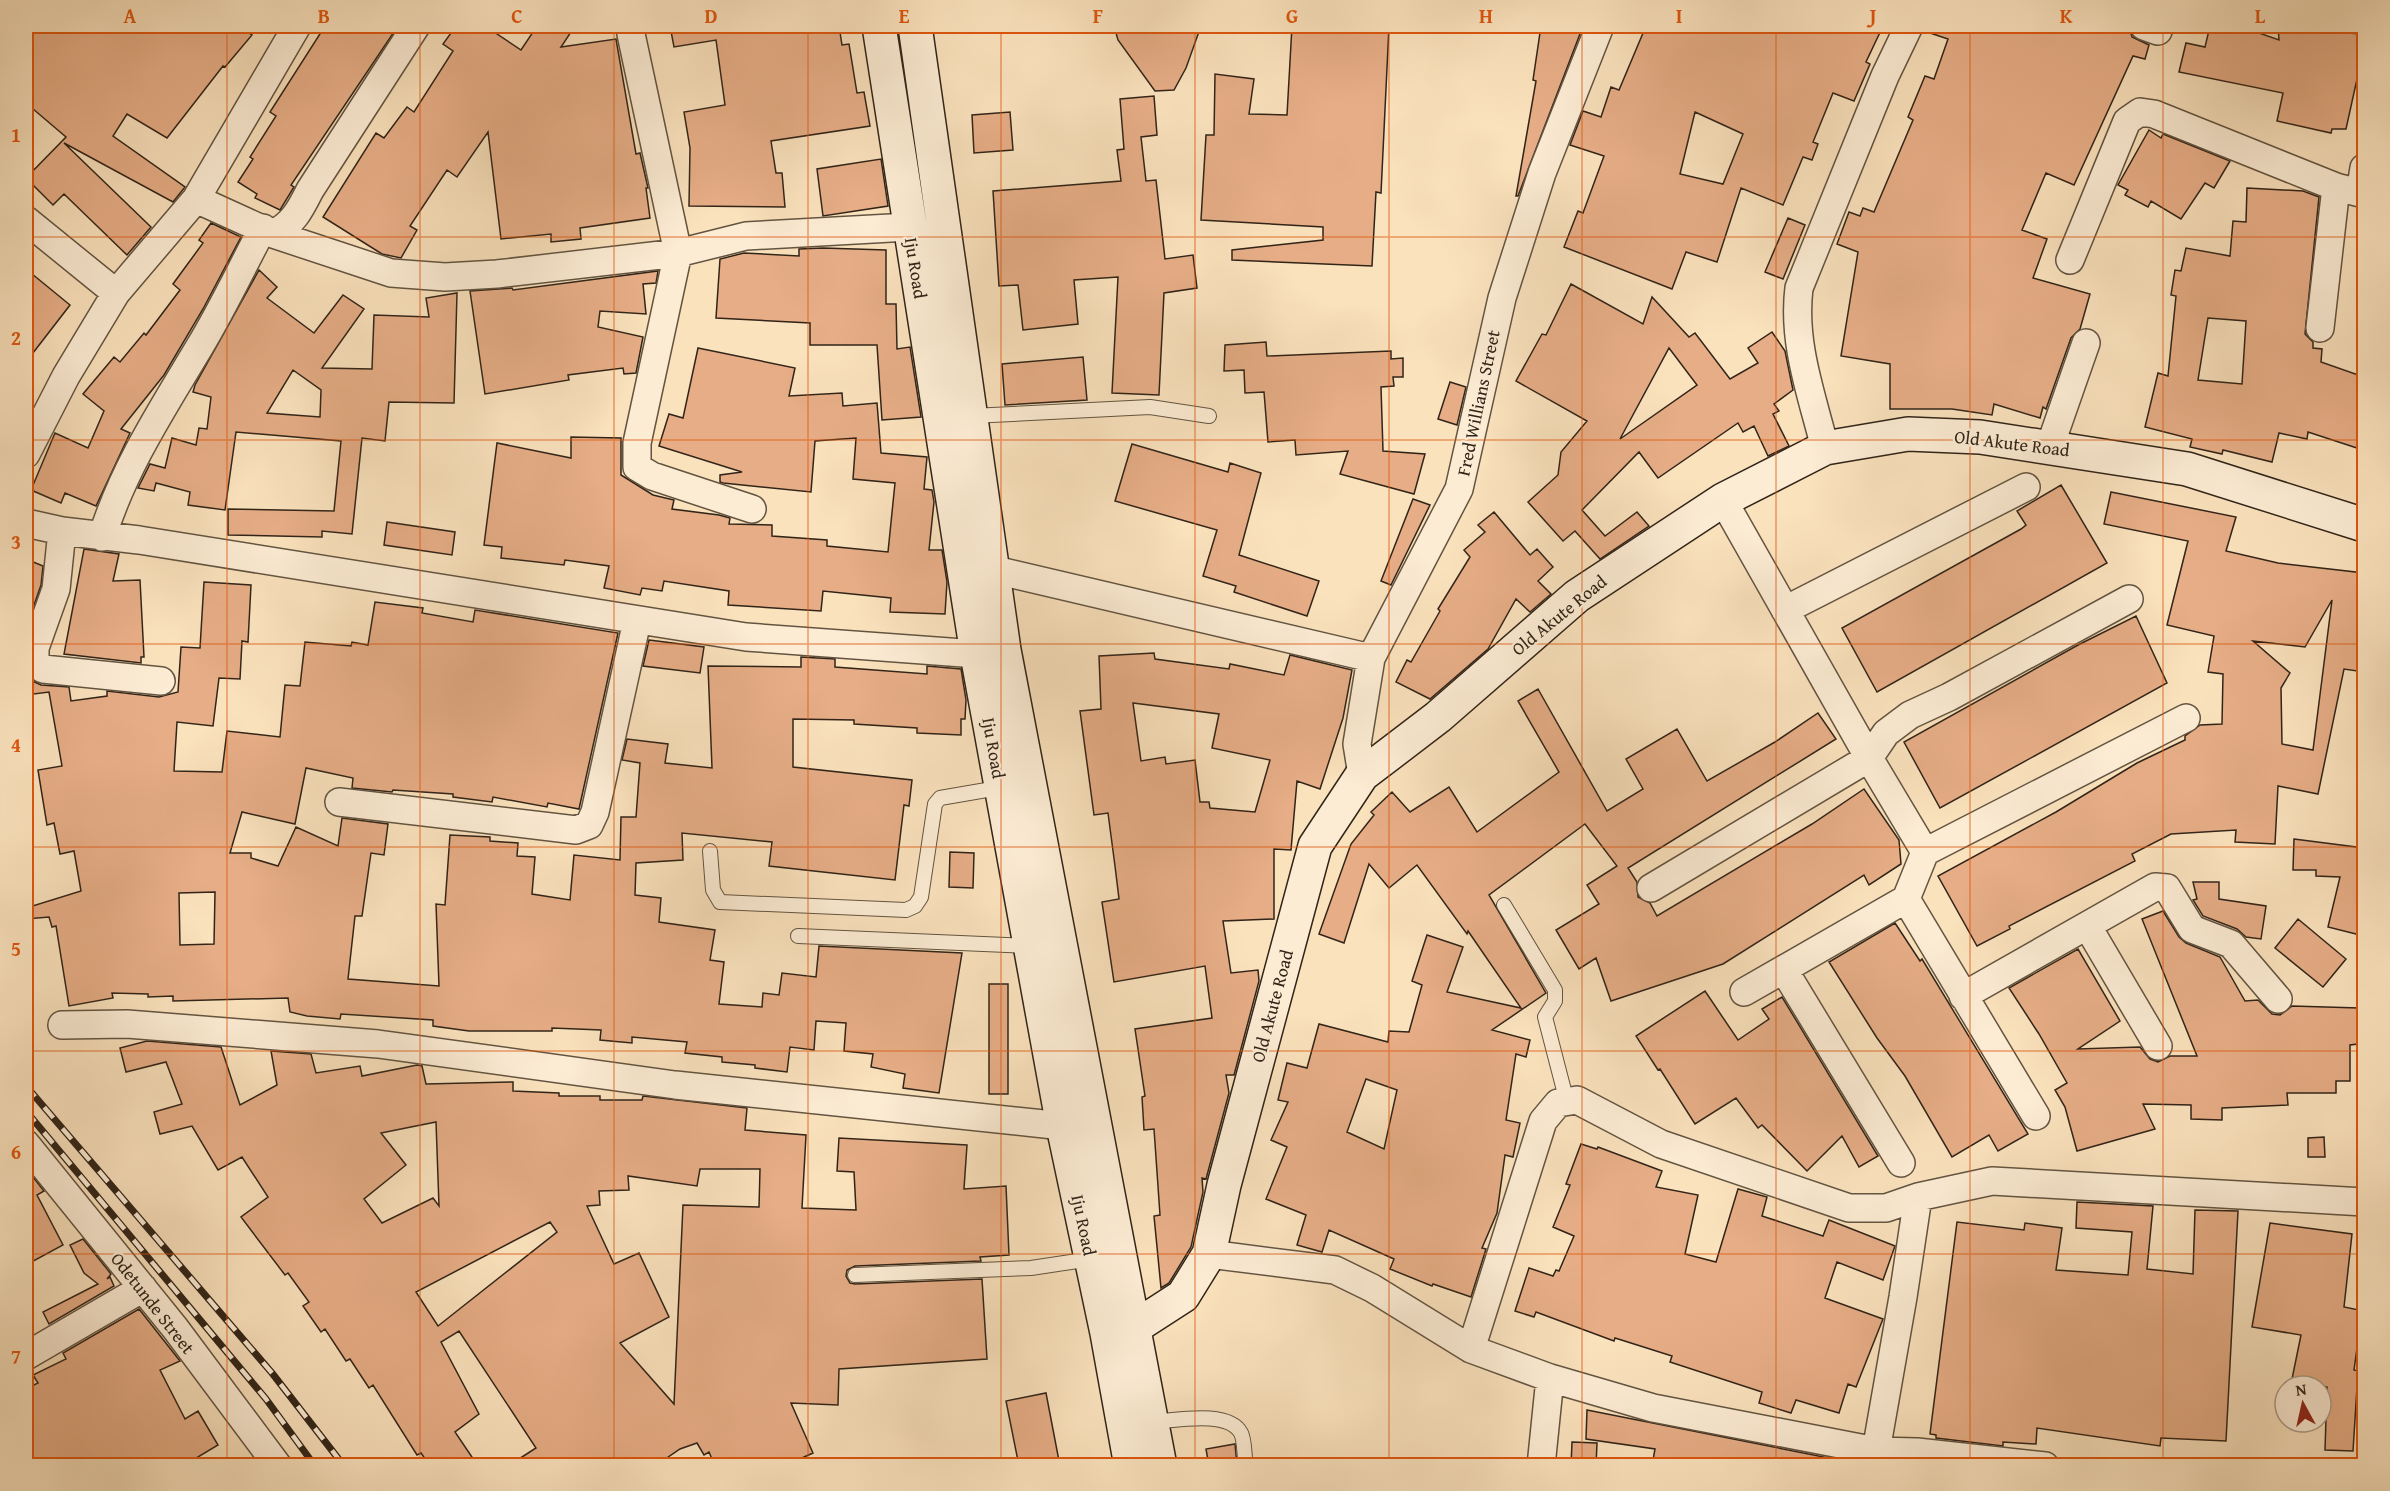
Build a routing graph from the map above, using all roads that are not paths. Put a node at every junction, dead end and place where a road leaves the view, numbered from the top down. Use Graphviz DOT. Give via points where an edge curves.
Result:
graph roads {
  1 [pos="297,26"];
  2 [pos="416,26"];
  3 [pos="632,26"];
  4 [pos="879,26"];
  5 [pos="915,26"];
  6 [pos="1600,26"];
  7 [pos="1909,26"];
  8 [pos="2356,186"];
  9 [pos="196,199"];
  10 [pos="26,220"];
  11 [pos="909,226"];
  12 [pos="268,231"];
  13 [pos="678,253"];
  14 [pos="2070,260"];
  15 [pos="116,293"];
  16 [pos="2320,328"];
  17 [pos="2086,343"];
  18 [pos="971,416"];
  19 [pos="1209,416"];
  20 [pos="2050,446"];
  21 [pos="1826,448"];
  22 [pos="26,454"];
  23 [pos="2026,487"];
  24 [pos="1723,500"];
  25 [pos="752,509"];
  26 [pos="26,523"];
  27 [pos="2364,525"];
  28 [pos="62,531"];
  29 [pos="102,537"];
  30 [pos="995,570"];
  31 [pos="2129,599"];
  32 [pos="1785,610"];
  33 [pos="637,621"];
  34 [pos="977,654"];
  35 [pos="1371,657"];
  36 [pos="161,681"];
  37 [pos="2186,718"];
  38 [pos="1869,758"];
  39 [pos="1362,775"];
  40 [pos="1015,786"];
  41 [pos="339,802"];
  42 [pos="710,851"];
  43 [pos="1925,852"];
  44 [pos="1651,888"];
  45 [pos="1906,899"];
  46 [pos="1504,904"];
  47 [pos="2088,927"];
  48 [pos="798,936"];
  49 [pos="1030,946"];
  50 [pos="1784,970"];
  51 [pos="1744,992"];
  52 [pos="1963,996"];
  53 [pos="2278,999"];
  54 [pos="62,1025"];
  55 [pos="2158,1046"];
  56 [pos="1567,1102"];
  57 [pos="2036,1116"];
  58 [pos="1063,1126"];
  59 [pos="26,1144"];
  60 [pos="1900,1163"];
  61 [pos="1918,1197"];
  62 [pos="2364,1202"];
  63 [pos="1209,1254"];
  64 [pos="1091,1259"];
  65 [pos="855,1275"];
  66 [pos="143,1288"];
  67 [pos="1135,1327"];
  68 [pos="1471,1349"];
  69 [pos="26,1356"];
  70 [pos="1550,1378"];
  71 [pos="1152,1422"];
  72 [pos="1876,1451"];
  73 [pos="278,1466"];
  74 [pos="1131,1466"];
  75 [pos="1160,1466"];
  76 [pos="1246,1466"];
  77 [pos="1541,1466"];
  78 [pos="2045,1466"];
  1 -- 9 [label="street"];
  2 -- 12 [label="street" via="298,214 286,227"];
  3 -- 13 [label="street"];
  4 -- 11 [label="main road, Iju Road"];
  5 -- 18 [label="main road, Iju Road"];
  6 -- 35 [label="street, Fred Willians Street" via="1542,173 1502,298 1459,489"];
  7 -- 21 [label="street" via="1799,288 1796,312 1800,347"];
  8 -- 14 [label="street" via="2140,112 2127,121"];
  8 -- 16 [label="street"];
  9 -- 12 [label="street"];
  9 -- 15 [label="street"];
  10 -- 15 [label="street"];
  11 -- 13 [label="street" via="746,236"];
  11 -- 34 [label="main road, Iju Road"];
  12 -- 13 [label="street" via="391,273 445,277"];
  12 -- 29 [label="street" via="141,443 115,496"];
  13 -- 25 [label="street" via="637,443 637,467 652,476"];
  15 -- 22 [label="street" via="66,376"];
  17 -- 20 [label="street"];
  18 -- 19 [label="lane" via="1150,407"];
  18 -- 30 [label="main road, Iju Road"];
  20 -- 21 [label="main road, Old Akute Road" via="1980,437 1908,434"];
  20 -- 27 [label="main road, Old Akute Road" via="2187,469"];
  21 -- 24 [label="main road, Old Akute Road"];
  23 -- 32 [label="street"];
  24 -- 32 [label="street"];
  24 -- 39 [label="main road, Old Akute Road" via="1577,596 1438,717"];
  26 -- 28 [label="street"];
  28 -- 29 [label="street"];
  28 -- 36 [label="street" via="56,590 34,648 35,662 43,669"];
  29 -- 33 [label="street"];
  30 -- 35 [label="street"];
  30 -- 40 [label="main road, Iju Road"];
  31 -- 38 [label="street" via="1910,716 1886,733"];
  32 -- 38 [label="street"];
  33 -- 34 [label="street" via="746,637"];
  33 -- 41 [label="street" via="589,825 576,830"];
  34 -- 40 [label="main road, Iju Road"];
  35 -- 39 [label="street, Fred Willians Street" via="1357,744"];
  37 -- 43 [label="street"];
  38 -- 43 [label="street"];
  38 -- 44 [label="street"];
  39 -- 63 [label="main road, Old Akute Road" via="1315,846"];
  40 -- 42 [label="lane" via="940,798 935,804 921,897 906,910 720,902 713,890"];
  40 -- 49 [label="main road, Iju Road"];
  40 -- 67 [label="main road, Iju Road"];
  43 -- 45 [label="street"];
  45 -- 50 [label="street"];
  45 -- 52 [label="street"];
  46 -- 56 [label="lane" via="1555,990 1555,1001 1545,1017"];
  47 -- 52 [label="street"];
  47 -- 53 [label="street" via="2155,887 2167,888 2192,929 2231,944"];
  47 -- 55 [label="street"];
  48 -- 49 [label="lane"];
  49 -- 58 [label="main road, Iju Road"];
  50 -- 51 [label="street"];
  50 -- 60 [label="street"];
  52 -- 57 [label="street"];
  54 -- 58 [label="street" via="127,1024 378,1044 675,1085"];
  56 -- 61 [label="street" via="1577,1100 1661,1144 1848,1208 1886,1208"];
  56 -- 68 [label="street" via="1558,1103 1543,1121"];
  58 -- 64 [label="main road, Iju Road"];
  59 -- 66 [label="street, Odetunde Street"];
  61 -- 62 [label="street" via="1992,1182"];
  61 -- 72 [label="street"];
  63 -- 67 [label="main road, Old Akute Road" via="1183,1296"];
  63 -- 68 [label="street" via="1335,1270 1372,1288"];
  64 -- 65 [label="lane" via="1031,1268"];
  64 -- 74 [label="main road, Iju Road"];
  66 -- 69 [label="street"];
  66 -- 73 [label="street, Odetunde Street"];
  67 -- 71 [label="main road, Iju Road"];
  68 -- 70 [label="street"];
  70 -- 72 [label="street" via="1653,1408"];
  70 -- 77 [label="street"];
  71 -- 75 [label="main road, Iju Road"];
  71 -- 76 [label="lane" via="1219,1418 1232,1424 1241,1433"];
  72 -- 78 [label="street"];
}
